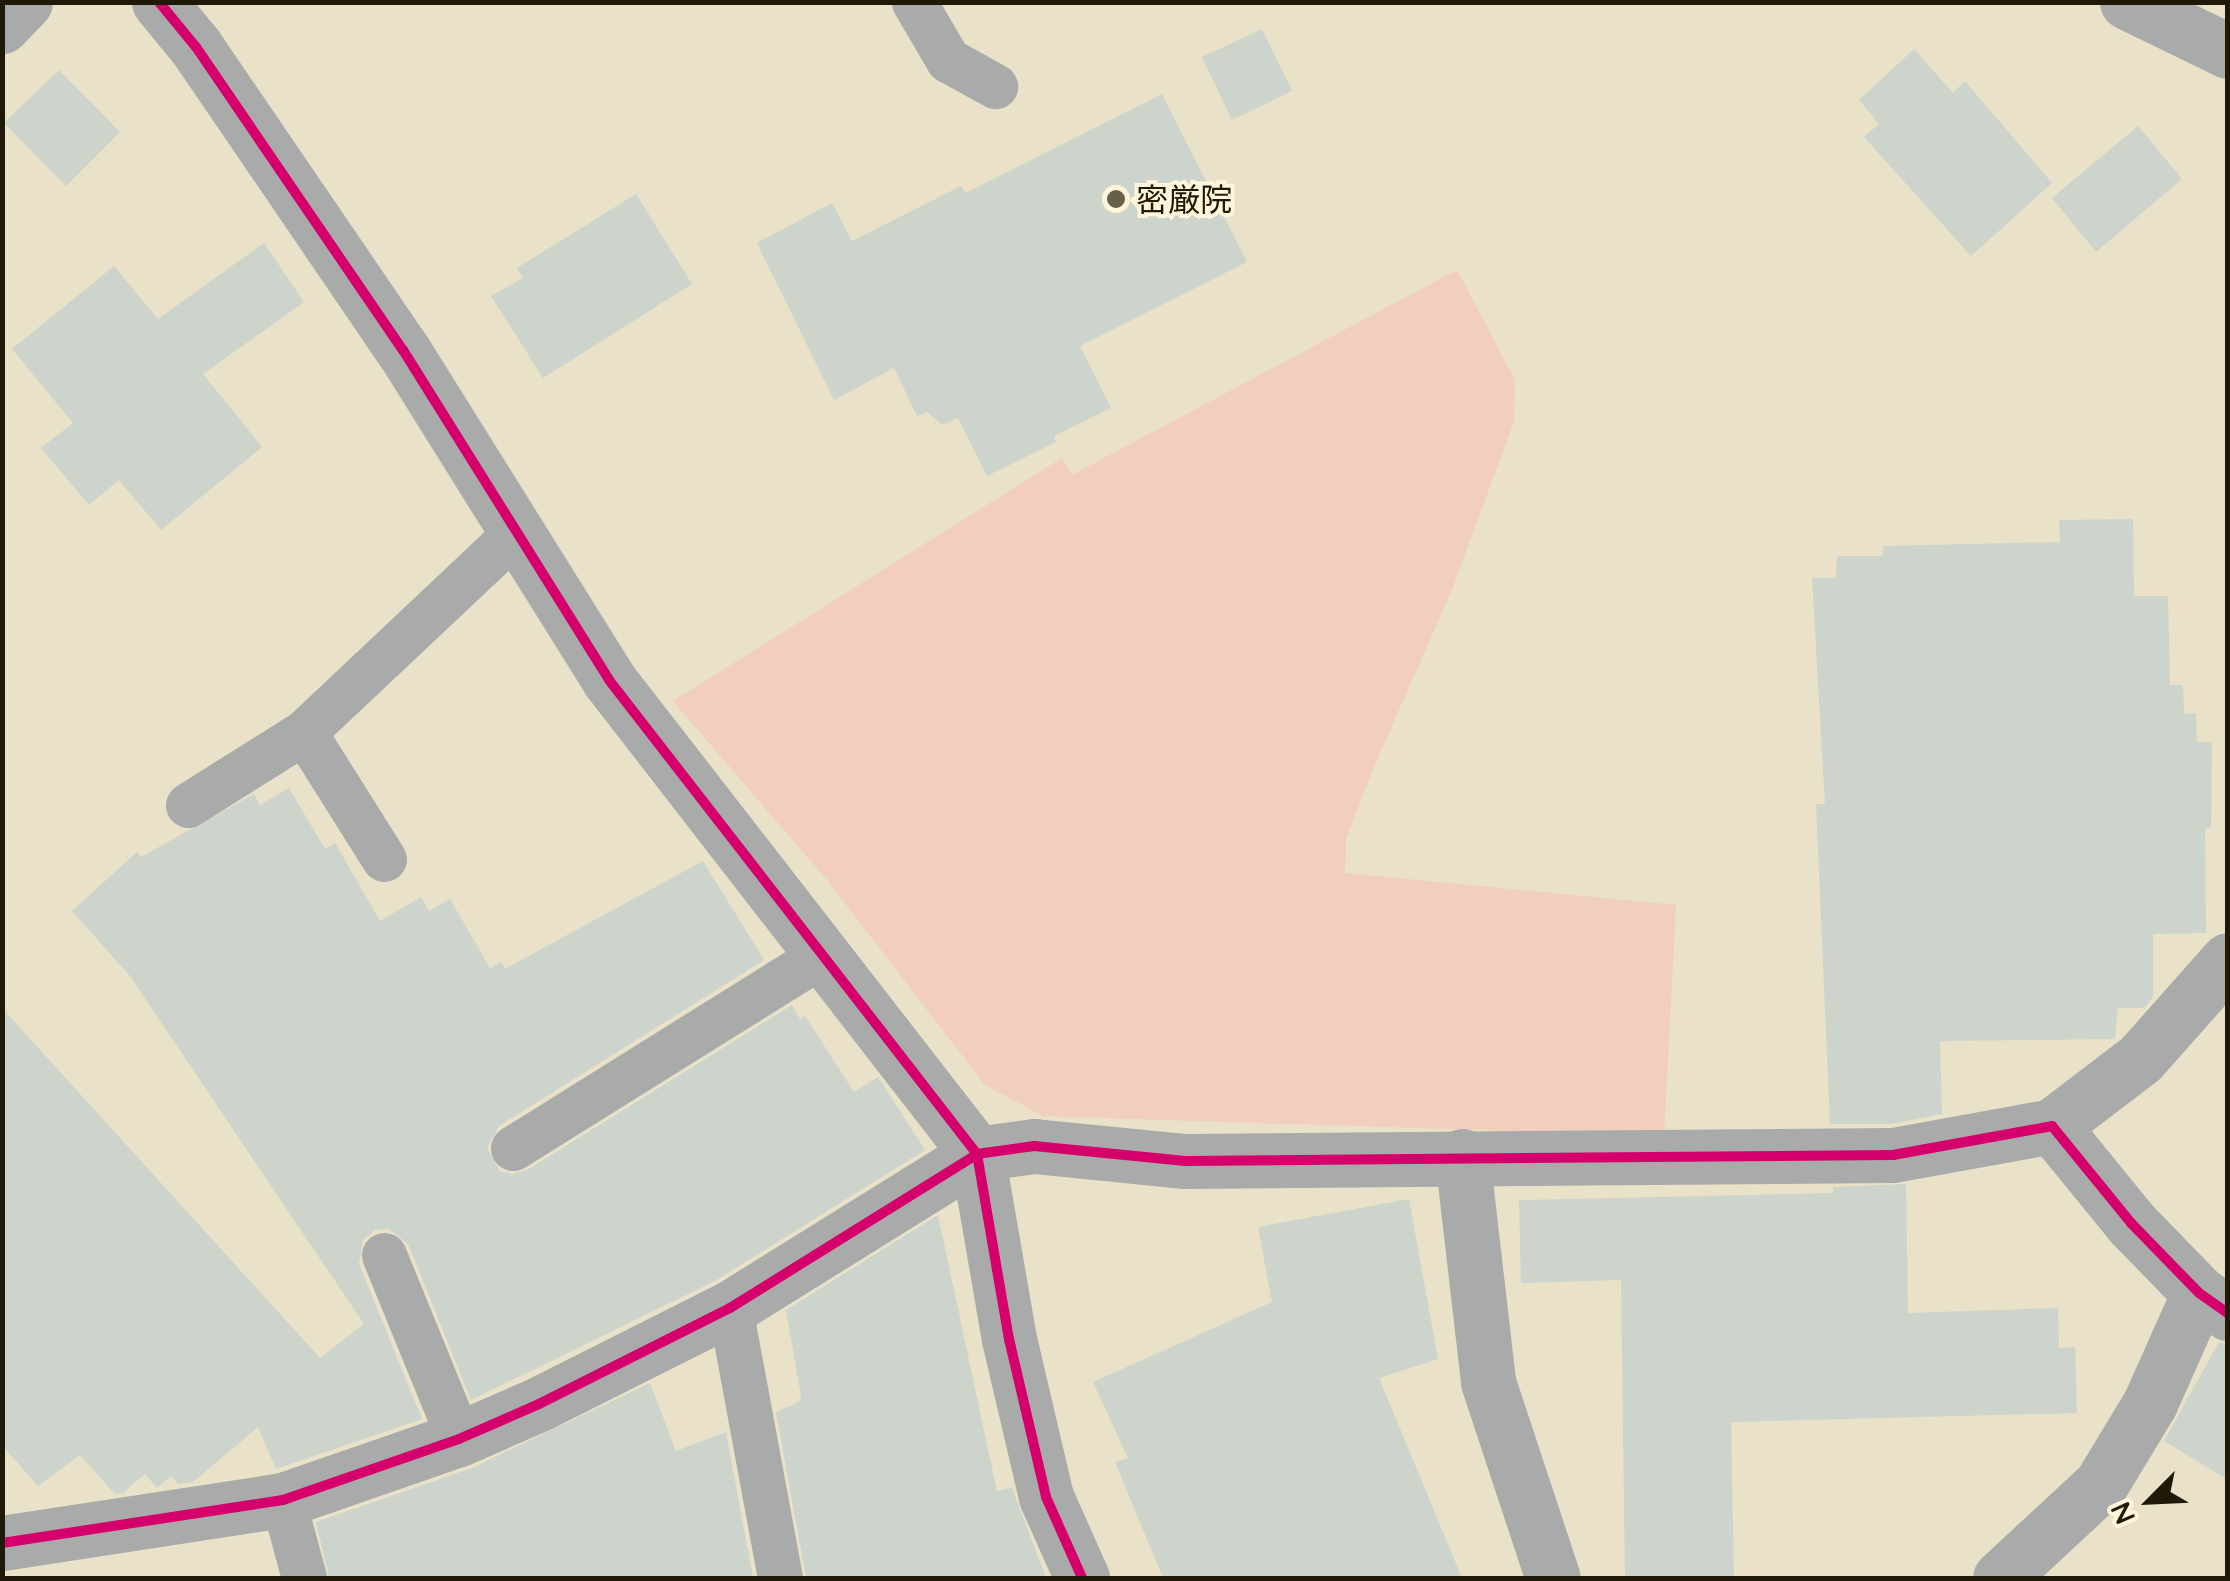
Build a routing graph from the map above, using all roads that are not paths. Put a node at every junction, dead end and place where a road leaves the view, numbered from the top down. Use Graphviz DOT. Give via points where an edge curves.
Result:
graph roads {
  1 [pos="25,2"];
  2 [pos="159,2"];
  3 [pos="914,2"];
  4 [pos="2127,2"];
  5 [pos="2,26"];
  6 [pos="2228,52"];
  7 [pos="995,86"];
  8 [pos="516,531"];
  9 [pos="304,732"];
  10 [pos="188,805"];
  11 [pos="384,859"];
  12 [pos="823,954"];
  13 [pos="2228,960"];
  14 [pos="2052,1126"];
  15 [pos="513,1148"];
  16 [pos="977,1154"];
  17 [pos="1462,1156"];
  18 [pos="384,1255"];
  19 [pos="2213,1303"];
  20 [pos="730,1308"];
  21 [pos="459,1439"];
  22 [pos="283,1500"];
  23 [pos="2,1544"];
  24 [pos="304,1578"];
  25 [pos="780,1578"];
  26 [pos="1082,1578"];
  27 [pos="1553,1578"];
  28 [pos="2000,1578"];
  1 -- 5 [label="street"];
  2 -- 8 [label="street" via="392,334"];
  3 -- 7 [label="lane" via="948,60"];
  4 -- 6 [label="street"];
  8 -- 9 [label="lane"];
  8 -- 12 [label="street" via="609,680"];
  9 -- 10 [label="lane"];
  9 -- 11 [label="lane"];
  12 -- 15 [label="lane"];
  12 -- 16 [label="street"];
  13 -- 14 [label="street" via="2140,1059"];
  14 -- 17 [label="street" via="1893,1155"];
  14 -- 19 [label="street" via="2130,1223"];
  16 -- 17 [label="street" via="1034,1146 1185,1162"];
  16 -- 20 [label="street"];
  16 -- 26 [label="street" via="1009,1339 1046,1497"];
  17 -- 27 [label="street" via="1488,1382"];
  18 -- 21 [label="lane"];
  19 -- 28 [label="street" via="2101,1484"];
  20 -- 21 [label="street"];
  20 -- 25 [label="lane"];
  21 -- 22 [label="street"];
  22 -- 23 [label="street"];
  22 -- 24 [label="lane"];
}
